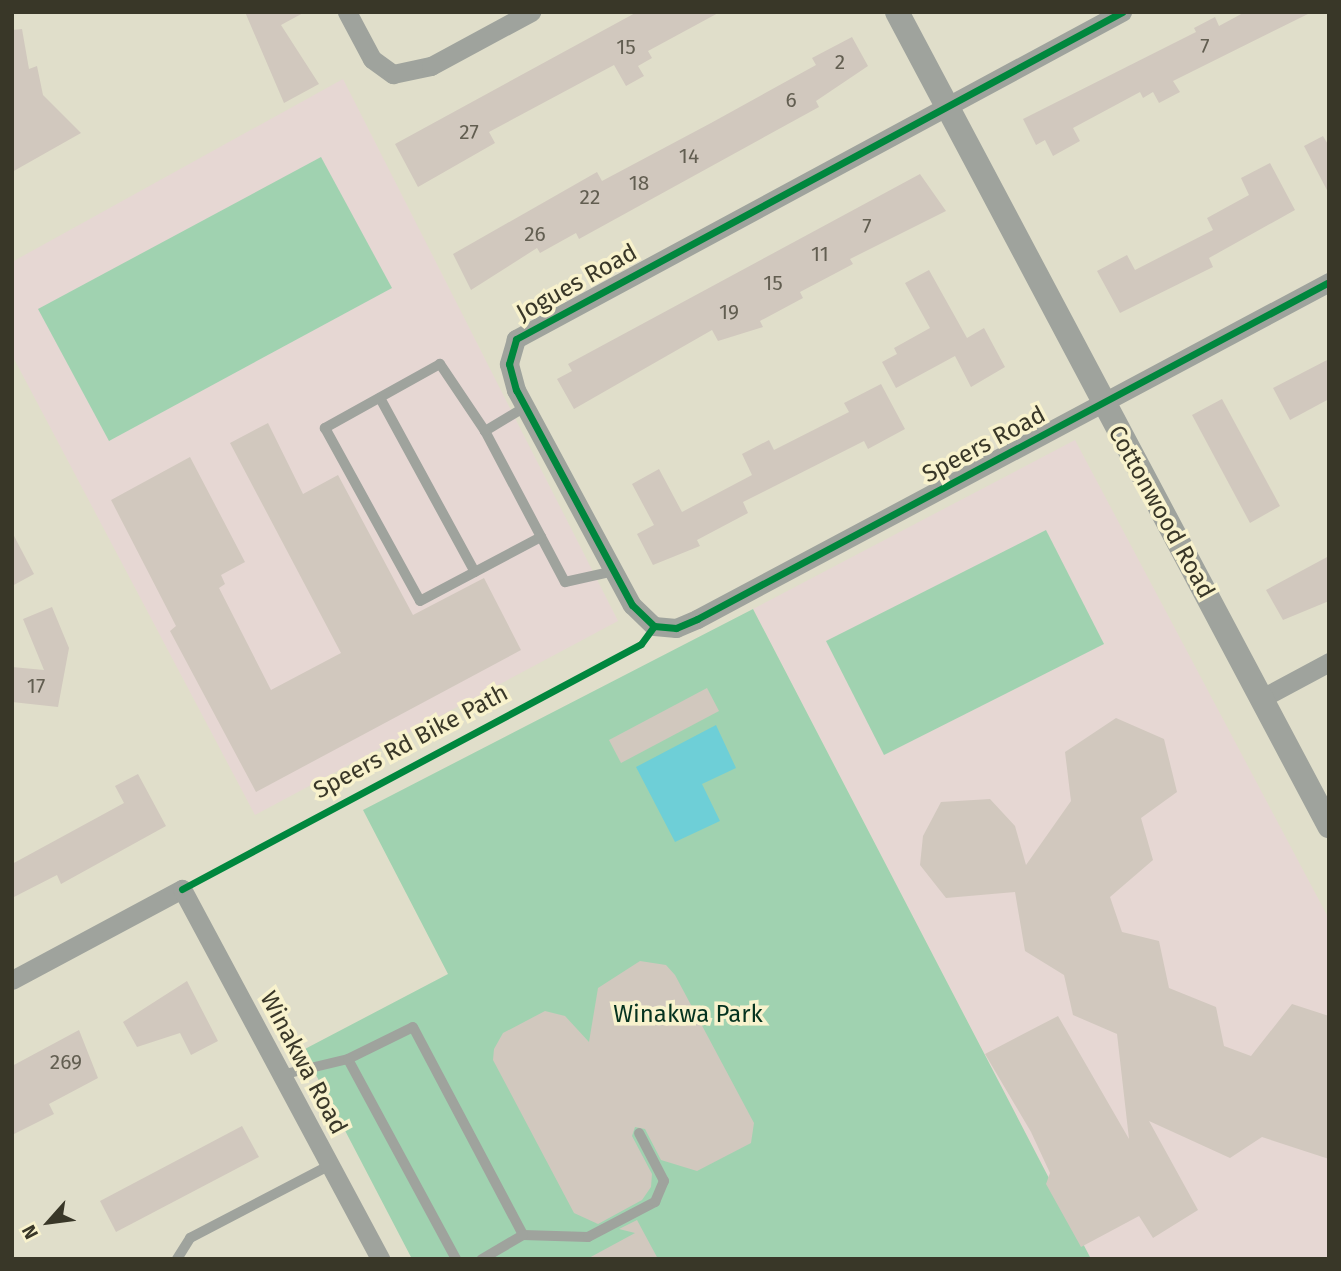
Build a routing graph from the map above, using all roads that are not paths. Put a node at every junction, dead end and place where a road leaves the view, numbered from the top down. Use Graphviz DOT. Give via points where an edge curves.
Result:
graph roads {
  1 [pos="347,12"];
  2 [pos="531,12"];
  3 [pos="897,12"];
  4 [pos="1122,12"];
  5 [pos="946,106"];
  6 [pos="1329,282"];
  7 [pos="380,398"];
  8 [pos="1102,404"];
  9 [pos="525,407"];
  10 [pos="485,430"];
  11 [pos="541,537"];
  12 [pos="614,571"];
  13 [pos="475,572"];
  14 [pos="654,626"];
  15 [pos="1329,662"];
  16 [pos="1262,698"];
  17 [pos="1329,826"];
  18 [pos="12,981"];
  19 [pos="348,1059"];
  20 [pos="281,1075"];
  21 [pos="639,1133"];
  22 [pos="330,1165"];
  23 [pos="523,1235"];
  24 [pos="177,1259"];
  25 [pos="380,1259"];
  26 [pos="456,1259"];
  27 [pos="482,1259"];
  1 -- 2 [label="street" via="372,60 393,74 431,66"];
  3 -- 5 [label="street, Cottonwood Road"];
  4 -- 5 [label="street, Jogues Road"];
  5 -- 8 [label="street, Cottonwood Road"];
  5 -- 9 [label="street, Jogues Road" via="516,339 509,364"];
  6 -- 8 [label="street, Speers Road"];
  7 -- 10 [label="lane" via="440,365"];
  7 -- 13 [label="lane"];
  7 -- 13 [label="lane" via="325,428 420,601"];
  8 -- 14 [label="street, Speers Road" via="697,620 676,628"];
  8 -- 16 [label="street, Cottonwood Road"];
  9 -- 10 [label="lane"];
  9 -- 12 [label="street, Jogues Road"];
  10 -- 11 [label="lane"];
  11 -- 12 [label="lane" via="565,582"];
  11 -- 13 [label="lane"];
  12 -- 14 [label="street, Jogues Road" via="632,605"];
  15 -- 16 [label="street"];
  16 -- 17 [label="street, Cottonwood Road"];
  18 -- 20 [label="street, Winakwa Road" via="182,889"];
  19 -- 20 [label="lane"];
  19 -- 23 [label="lane" via="413,1027"];
  19 -- 26 [label="lane"];
  20 -- 22 [label="street, Winakwa Road"];
  21 -- 23 [label="lane" via="664,1181 655,1202 588,1237"];
  22 -- 24 [label="lane" via="190,1238"];
  22 -- 25 [label="street, Winakwa Road"];
  23 -- 27 [label="lane"];
}
